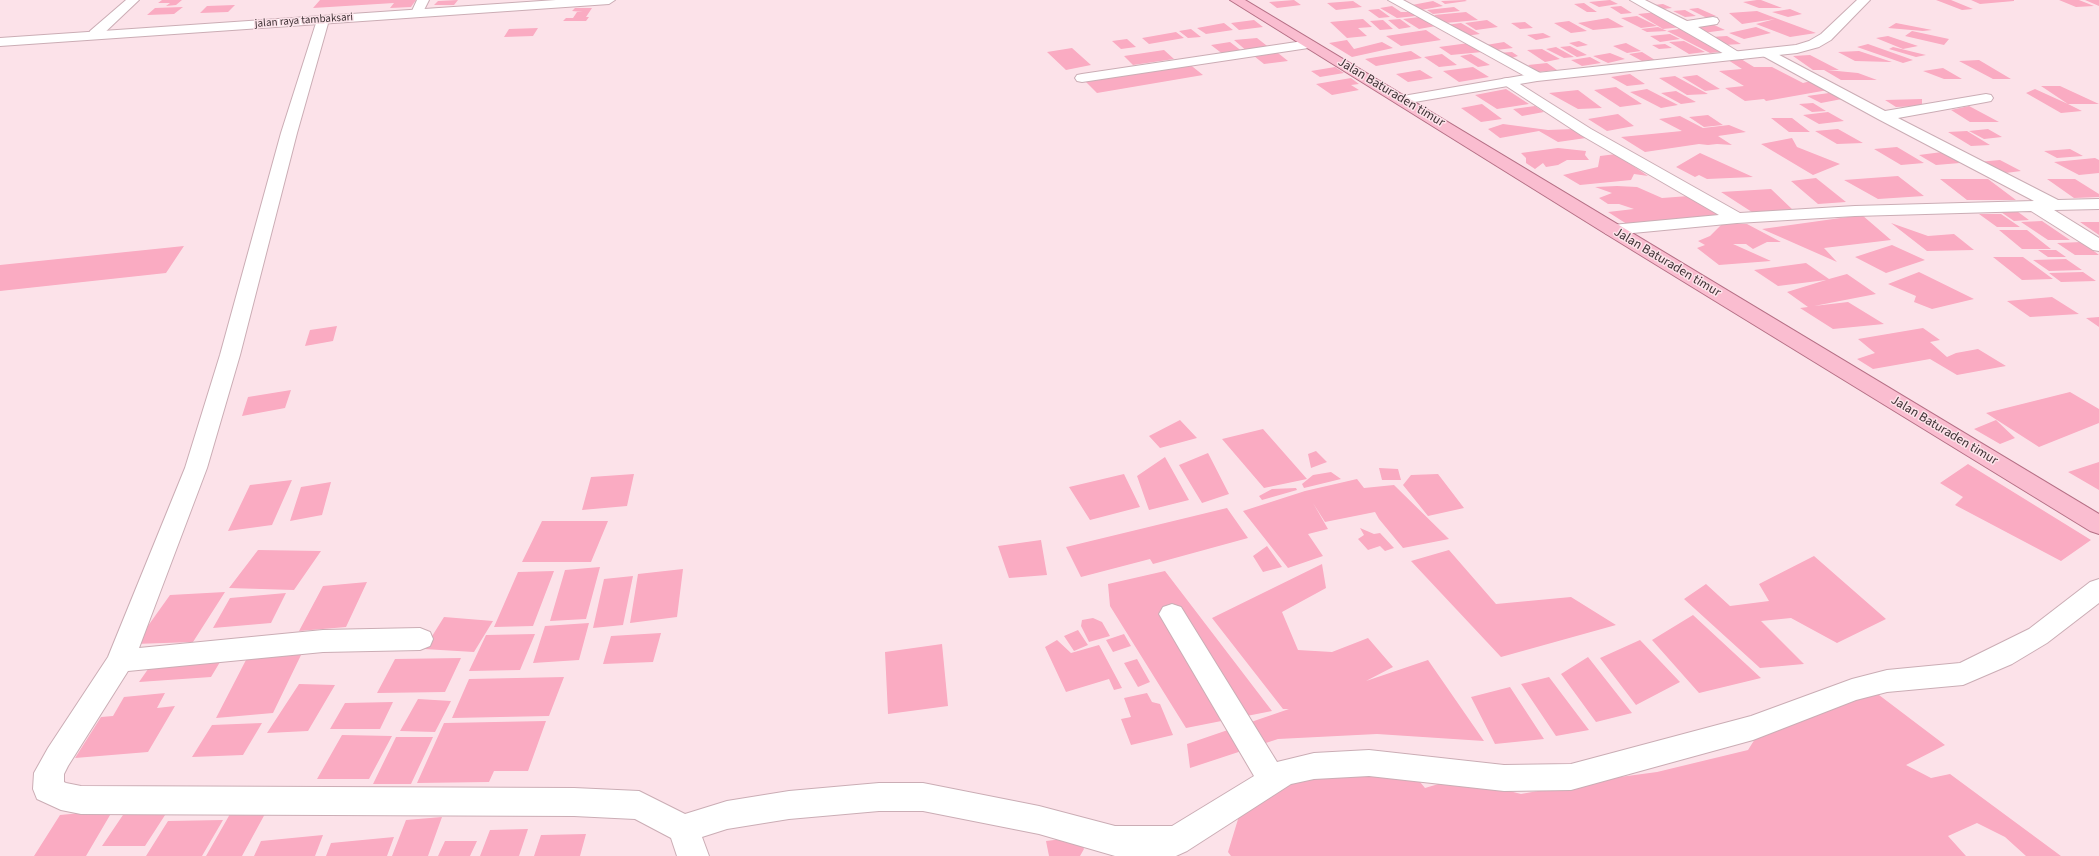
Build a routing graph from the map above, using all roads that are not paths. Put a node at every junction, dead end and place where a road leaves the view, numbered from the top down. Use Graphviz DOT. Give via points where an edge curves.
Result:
graph roads {
  1 [pos="132,0"];
  2 [pos="423,0"];
  3 [pos="609,0"];
  4 [pos="1236,0"];
  5 [pos="1394,0"];
  6 [pos="1636,0"];
  7 [pos="1864,0"];
  8 [pos="417,13"];
  9 [pos="323,20"];
  10 [pos="1713,21"];
  11 [pos="1685,25"];
  12 [pos="95,34"];
  13 [pos="0,42"];
  14 [pos="1310,44"];
  15 [pos="1768,53"];
  16 [pos="1738,56"];
  17 [pos="1537,77"];
  18 [pos="1082,78"];
  19 [pos="1507,82"];
  20 [pos="1986,98"];
  21 [pos="1403,100"];
  22 [pos="1883,116"];
  23 [pos="2099,204"];
  24 [pos="2035,206"];
  25 [pos="2057,206"];
  26 [pos="1737,218"];
  27 [pos="1612,230"];
  28 [pos="2099,246"];
  29 [pos="2099,524"];
  30 [pos="2099,589"];
  31 [pos="1172,614"];
  32 [pos="420,639"];
  33 [pos="120,661"];
  34 [pos="1272,780"];
  35 [pos="683,829"];
  36 [pos="693,856"];
  1 -- 12 [label="street"];
  2 -- 8 [label="street"];
  3 -- 8 [label="street, jalan raya tambaksari"];
  4 -- 14 [label="main road, Jalan Baturaden timur"];
  5 -- 17 [label="street"];
  6 -- 11 [label="street"];
  7 -- 15 [label="street" via="1826,37 1814,44"];
  8 -- 9 [label="street, jalan raya tambaksari"];
  9 -- 12 [label="street, jalan raya tambaksari"];
  9 -- 33 [label="street" via="196,468"];
  10 -- 11 [label="street"];
  11 -- 16 [label="street"];
  12 -- 13 [label="street, jalan raya tambaksari"];
  14 -- 18 [label="street"];
  14 -- 21 [label="main road, Jalan Baturaden timur"];
  15 -- 16 [label="street"];
  15 -- 22 [label="street"];
  16 -- 17 [label="street"];
  17 -- 19 [label="street"];
  19 -- 21 [label="street"];
  19 -- 26 [label="street" via="1586,132"];
  20 -- 22 [label="street"];
  21 -- 27 [label="main road, Jalan Baturaden timur"];
  22 -- 25 [label="street"];
  23 -- 25 [label="street"];
  24 -- 25 [label="street"];
  24 -- 26 [label="street" via="1855,211"];
  24 -- 28 [label="street"];
  26 -- 27 [label="street"];
  27 -- 29 [label="main road, Jalan Baturaden timur"];
  30 -- 34 [label="street" via="2038,636 1964,674 1887,681 1852,690 1753,728 1571,777 1504,778 1369,764 1314,766 1284,773"];
  31 -- 34 [label="street"];
  32 -- 33 [label="street" via="323,641"];
  33 -- 35 [label="street" via="49,773 48,789 61,796 81,800 566,802 639,805"];
  34 -- 35 [label="street" via="1176,841 1115,841 1039,820 923,797 879,797 789,805 727,815"];
  35 -- 36 [label="street"];
}
